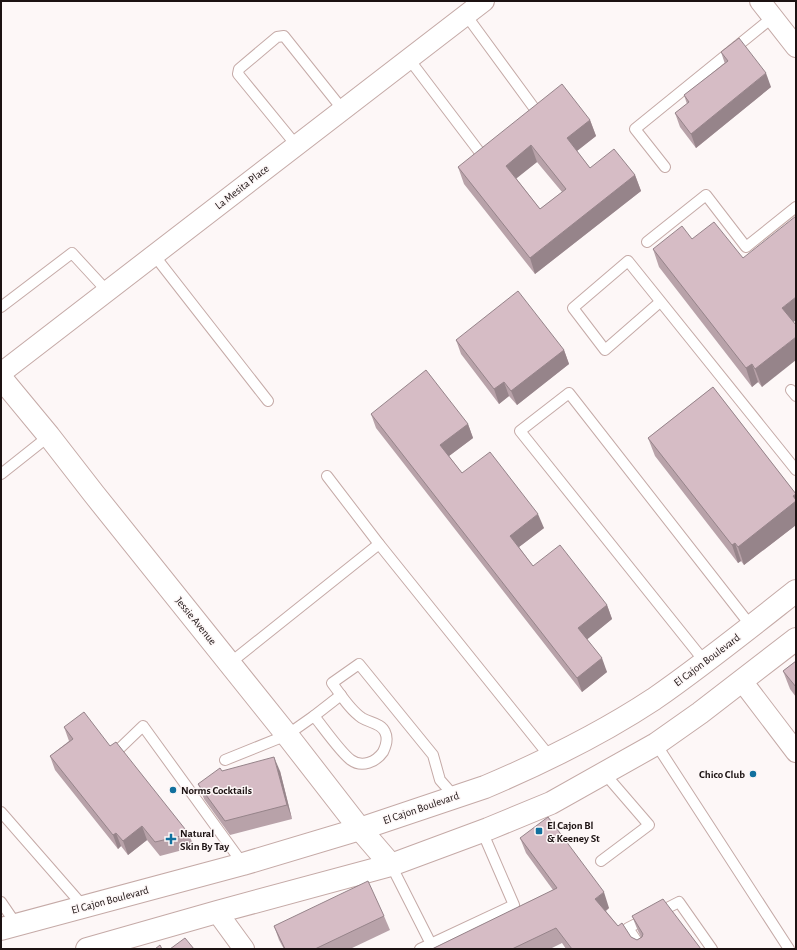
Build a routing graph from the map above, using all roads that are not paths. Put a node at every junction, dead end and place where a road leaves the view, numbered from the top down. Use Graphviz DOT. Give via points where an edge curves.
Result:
graph roads {
  1 [pos="484,1"];
  2 [pos="760,1"];
  3 [pos="466,15"];
  4 [pos="773,17"];
  5 [pos="796,47"];
  6 [pos="409,59"];
  7 [pos="343,110"];
  8 [pos="537,112"];
  9 [pos="296,145"];
  10 [pos="481,154"];
  11 [pos="665,168"];
  12 [pos="796,207"];
  13 [pos="647,242"];
  14 [pos="154,255"];
  15 [pos="107,291"];
  16 [pos="660,302"];
  17 [pos="1,307"];
  18 [pos="1,373"];
  19 [pos="1,378"];
  20 [pos="268,401"];
  21 [pos="49,436"];
  22 [pos="796,470"];
  23 [pos="1,474"];
  24 [pos="327,476"];
  25 [pos="379,544"];
  26 [pos="796,591"];
  27 [pos="751,626"];
  28 [pos="796,639"];
  29 [pos="705,662"];
  30 [pos="230,663"];
  31 [pos="742,682"];
  32 [pos="341,695"];
  33 [pos="314,716"];
  34 [pos="287,735"];
  35 [pos="656,744"];
  36 [pos="117,751"];
  37 [pos="796,752"];
  38 [pos="551,758"];
  39 [pos="225,760"];
  40 [pos="605,774"];
  41 [pos="455,797"];
  42 [pos="1,812"];
  43 [pos="360,829"];
  44 [pos="482,831"];
  45 [pos="601,861"];
  46 [pos="243,864"];
  47 [pos="391,865"];
  48 [pos="1,902"];
  49 [pos="84,907"];
  50 [pos="217,912"];
  51 [pos="9,927"];
  52 [pos="431,944"];
  53 [pos="88,949"];
  54 [pos="244,949"];
  55 [pos="420,949"];
  56 [pos="642,949"];
  57 [pos="712,949"];
  58 [pos="789,949"];
  1 -- 3 [label="street, La Mesita Place"];
  2 -- 4 [label="street"];
  3 -- 6 [label="street, La Mesita Place"];
  3 -- 8 [label="lane"];
  4 -- 5 [label="street"];
  4 -- 11 [label="lane" via="635,129"];
  6 -- 7 [label="street, La Mesita Place"];
  6 -- 10 [label="lane"];
  7 -- 9 [label="street, La Mesita Place"];
  7 -- 9 [label="lane" via="284,36 278,37 239,68 238,74"];
  9 -- 14 [label="street, La Mesita Place"];
  12 -- 13 [label="lane" via="746,247 706,195"];
  14 -- 15 [label="street, La Mesita Place"];
  14 -- 20 [label="lane"];
  15 -- 17 [label="lane" via="72,253"];
  15 -- 18 [label="street, La Mesita Place"];
  16 -- 16 [label="lane" via="628,262 573,308 605,350"];
  16 -- 22 [label="lane"];
  19 -- 21 [label="main road, Jessie Avenue"];
  21 -- 23 [label="lane"];
  21 -- 30 [label="main road, Jessie Avenue"];
  24 -- 25 [label="lane"];
  25 -- 30 [label="lane"];
  25 -- 38 [label="lane"];
  26 -- 27 [label="main road, El Cajon Boulevard"];
  27 -- 29 [label="main road, El Cajon Boulevard"];
  27 -- 29 [label="lane" via="569,393 520,431"];
  28 -- 31 [label="main road"];
  29 -- 38 [label="main road, El Cajon Boulevard" via="653,699 600,732"];
  30 -- 34 [label="main road, Jessie Avenue"];
  31 -- 35 [label="main road"];
  31 -- 37 [label="street"];
  32 -- 33 [label="lane"];
  32 -- 33 [label="lane" via="356,713 382,727 386,732 385,749 380,756 367,763 350,759"];
  32 -- 41 [label="lane" via="332,684 359,664 433,756 440,780"];
  33 -- 34 [label="lane"];
  34 -- 39 [label="lane"];
  34 -- 43 [label="main road, Jessie Avenue"];
  35 -- 40 [label="main road"];
  35 -- 58 [label="lane"];
  36 -- 46 [label="lane" via="143,726"];
  38 -- 41 [label="main road, El Cajon Boulevard" via="485,787"];
  40 -- 44 [label="main road" via="551,803"];
  40 -- 45 [label="lane" via="648,825"];
  41 -- 43 [label="main road, El Cajon Boulevard"];
  42 -- 49 [label="lane"];
  43 -- 46 [label="main road, El Cajon Boulevard"];
  43 -- 47 [label="main road, Jessie Avenue"];
  44 -- 47 [label="main road"];
  44 -- 52 [label="lane" via="514,905"];
  46 -- 49 [label="main road, El Cajon Boulevard"];
  47 -- 50 [label="main road"];
  47 -- 52 [label="lane"];
  48 -- 51 [label="lane"];
  49 -- 51 [label="main road, El Cajon Boulevard"];
  50 -- 53 [label="main road"];
  50 -- 54 [label="street"];
  52 -- 55 [label="lane"];
  56 -- 57 [label="lane" via="628,928 679,902"];
}
